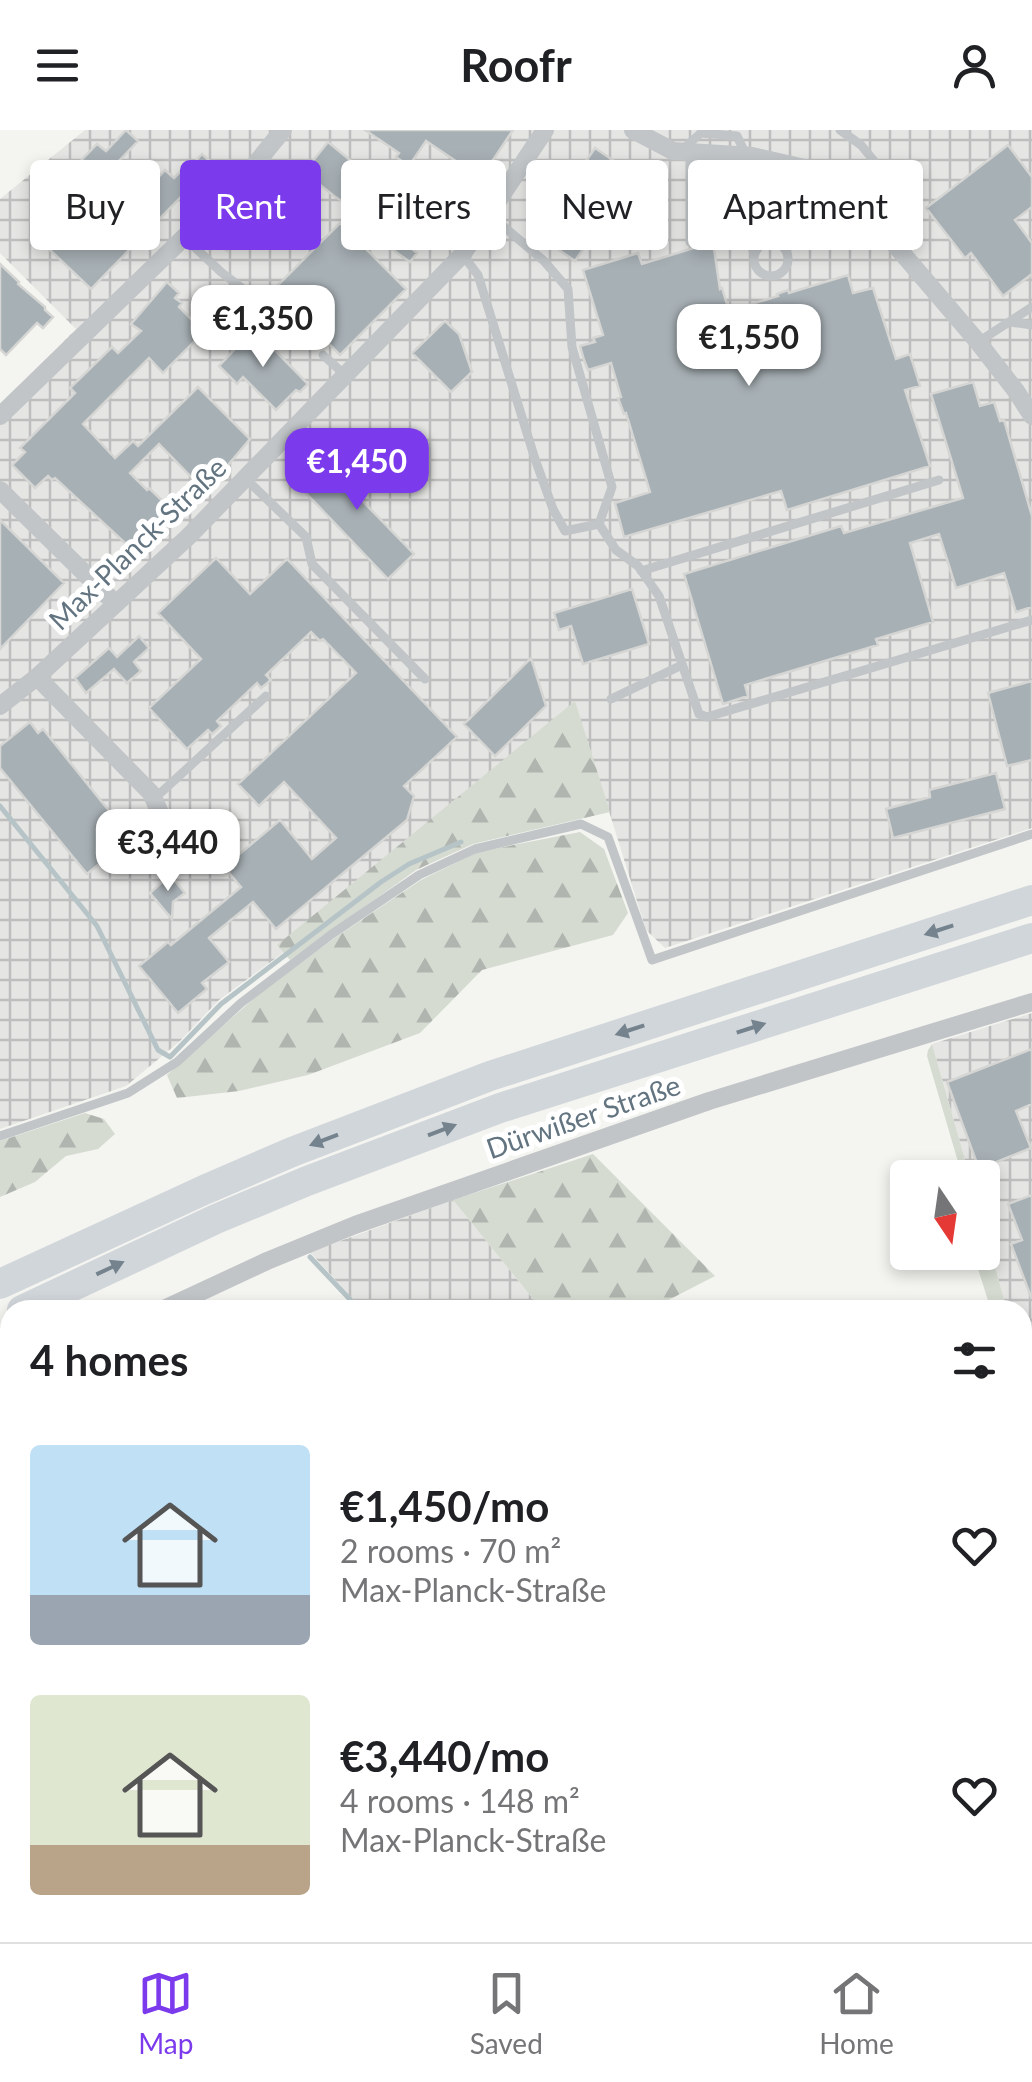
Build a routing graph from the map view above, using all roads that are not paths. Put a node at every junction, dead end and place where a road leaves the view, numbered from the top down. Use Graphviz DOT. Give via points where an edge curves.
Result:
graph roads {
  1 [pos="283,130"];
  2 [pos="544,130"];
  3 [pos="633,130"];
  4 [pos="840,130"];
  5 [pos="685,152"];
  6 [pos="739,155"];
  7 [pos="259,160"];
  8 [pos="739,160"];
  9 [pos="763,160"];
  10 [pos="872,160"];
  11 [pos="688,172"];
  12 [pos="506,188"];
  13 [pos="506,229"];
  14 [pos="180,241"];
  15 [pos="198,250"];
  16 [pos="465,250"];
  17 [pos="753,250"];
  18 [pos="898,250"];
  19 [pos="462,254"];
  20 [pos="754,257"];
  21 [pos="1032,308"];
  22 [pos="1009,322"];
  23 [pos="1032,326"];
  24 [pos="294,328"];
  25 [pos="978,342"];
  26 [pos="323,356"];
  27 [pos="344,376"];
  28 [pos="0,416"];
  29 [pos="1032,416"];
  30 [pos="245,478"];
  31 [pos="939,480"];
  32 [pos="0,490"];
  33 [pos="599,524"];
  34 [pos="641,570"];
  35 [pos="115,603"];
  36 [pos="1032,620"];
  37 [pos="682,665"];
  38 [pos="37,677"];
  39 [pos="426,680"];
  40 [pos="266,696"];
  41 [pos="611,698"];
  42 [pos="0,706"];
  43 [pos="154,799"];
  44 [pos="167,828"];
  45 [pos="1032,834"];
  46 [pos="1032,900"];
  47 [pos="1032,938"];
  48 [pos="1032,1002"];
  49 [pos="0,1136"];
  50 [pos="0,1284"];
  51 [pos="43,1300"];
  52 [pos="183,1300"];
  1 -- 7 [label="street"];
  2 -- 12 [label="street, Max-Planck-Straße"];
  3 -- 5 [label="street"];
  4 -- 10 [label="lane"];
  5 -- 6 [label="street"];
  5 -- 11 [label="lane"];
  6 -- 8 [label="lane"];
  6 -- 9 [label="street"];
  13 -- 33 [label="lane" via="568,289 572,347 612,487"];
  14 -- 28 [label="street"];
  15 -- 24 [label="lane"];
  16 -- 19 [label="street, Max-Planck-Straße"];
  17 -- 20 [label="lane"];
  18 -- 25 [label="street"];
  19 -- 27 [label="street, Max-Planck-Straße"];
  19 -- 33 [label="lane" via="478,274 553,509 565,531"];
  21 -- 22 [label="lane"];
  22 -- 23 [label="lane"];
  22 -- 25 [label="lane"];
  25 -- 29 [label="street"];
  26 -- 27 [label="lane"];
  27 -- 30 [label="street, Max-Planck-Straße"];
  30 -- 35 [label="street, Max-Planck-Straße"];
  30 -- 39 [label="lane" via="306,537 312,564"];
  31 -- 34 [label="lane"];
  32 -- 35 [label="street"];
  33 -- 34 [label="lane"];
  34 -- 37 [label="lane" via="658,596"];
  35 -- 38 [label="street, Max-Planck-Straße"];
  36 -- 37 [label="lane" via="707,718 699,714"];
  37 -- 41 [label="lane"];
  38 -- 42 [label="street, Max-Planck-Straße"];
  38 -- 43 [label="street"];
  40 -- 43 [label="lane"];
  43 -- 44 [label="street"];
  45 -- 49 [label="lane" via="652,960 608,837 581,824 475,848 419,875 332,934 241,1002 177,1062 128,1092"];
  46 -- 50 [label="highway, one-way" via="473,1082 292,1152"];
  51 -- 47 [label="highway, one-way" via="216,1219 500,1108"];
  48 -- 52 [label="street, Dürwißer Straße" via="709,1101 355,1225"];
}
